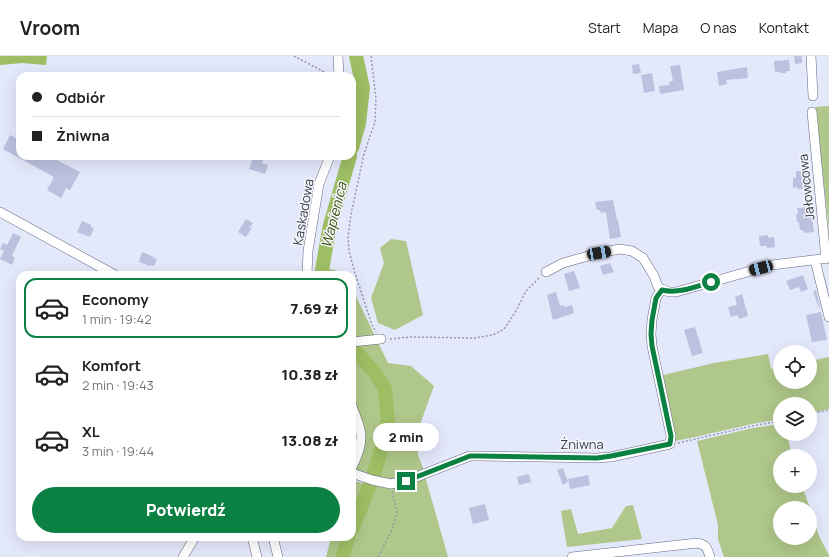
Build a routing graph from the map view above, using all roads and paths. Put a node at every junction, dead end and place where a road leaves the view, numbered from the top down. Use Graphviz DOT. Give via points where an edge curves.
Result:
graph roads {
  1 [pos="294,56"];
  2 [pos="338,56"];
  3 [pos="371,56"];
  4 [pos="811,56"];
  5 [pos="324,72"];
  6 [pos="339,72"];
  7 [pos="813,96"];
  8 [pos="812,112"];
  9 [pos="328,160"];
  10 [pos="0,212"];
  11 [pos="827,258"];
  12 [pos="815,260"];
  13 [pos="108,271"];
  14 [pos="307,271"];
  15 [pos="354,271"];
  16 [pos="546,272"];
  17 [pos="356,276"];
  18 [pos="662,290"];
  19 [pos="829,318"];
  20 [pos="380,339"];
  21 [pos="356,342"];
  22 [pos="829,410"];
  23 [pos="817,413"];
  24 [pos="356,417"];
  25 [pos="773,422"];
  26 [pos="670,444"];
  27 [pos="356,458"];
  28 [pos="356,474"];
  29 [pos="388,483"];
  30 [pos="193,541"];
  31 [pos="253,541"];
  32 [pos="274,541"];
  33 [pos="183,557"];
  34 [pos="257,557"];
  35 [pos="278,557"];
  36 [pos="378,557"];
  37 [pos="572,557"];
  38 [pos="710,557"];
  1 -- 5 [label="path"];
  2 -- 6 [label="street"];
  3 -- 15 [label="path" via="376,98 374,122 364,154 348,237"];
  4 -- 7 [label="street"];
  8 -- 11 [label="street, Jałowcowa"];
  9 -- 14 [label="street, Kaskadowa" via="319,184"];
  10 -- 13 [label="street"];
  11 -- 12 [label="street"];
  12 -- 18 [label="street" via="772,265 676,292"];
  12 -- 19 [label="street"];
  16 -- 18 [label="street" via="563,263 620,249 632,251 643,258"];
  16 -- 20 [label="path" via="526,291 504,329 493,335 474,338"];
  17 -- 20 [label="path" via="372,325"];
  18 -- 26 [label="street" via="656,298 651,334 671,436"];
  20 -- 21 [label="street"];
  22 -- 23 [label="path"];
  24 -- 27 [label="street" via="361,437"];
  25 -- 26 [label="path"];
  26 -- 29 [label="street, Żniwna" via="597,458 470,456 406,481"];
  28 -- 29 [label="street"];
  29 -- 36 [label="path" via="396,512 392,530"];
  30 -- 33 [label="street"];
  31 -- 34 [label="street"];
  32 -- 35 [label="street"];
  37 -- 38 [label="street" via="697,543 706,547"];
}
